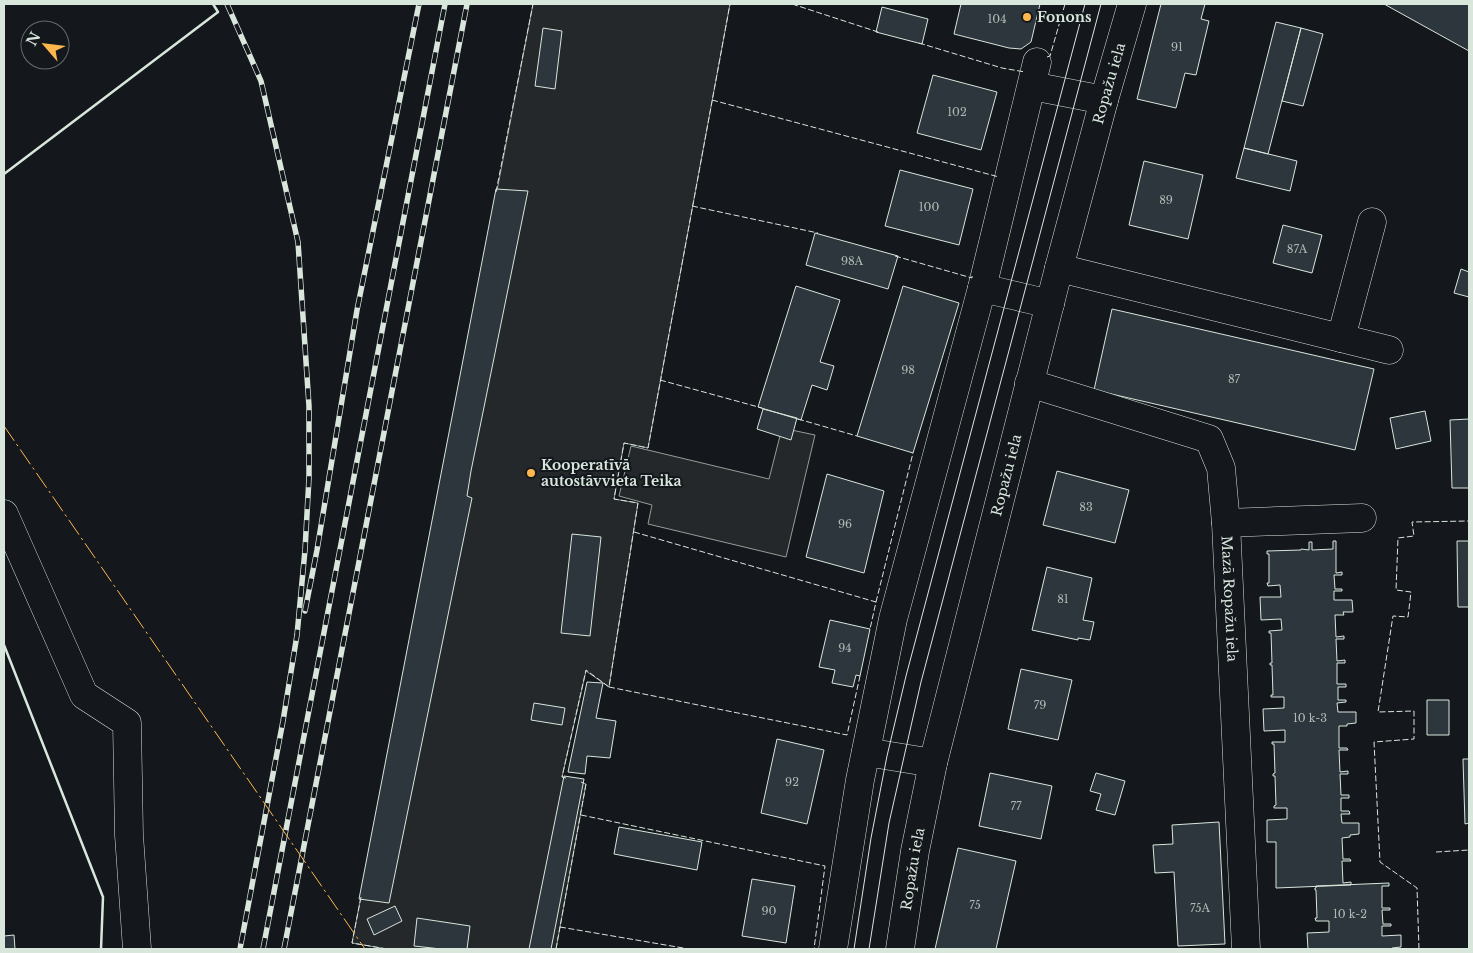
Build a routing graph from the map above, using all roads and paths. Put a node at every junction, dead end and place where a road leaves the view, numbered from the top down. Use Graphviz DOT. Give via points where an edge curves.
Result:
graph roads {
  1 [pos="1132,4"];
  2 [pos="1104,100"];
  3 [pos="1372,222"];
  4 [pos="1059,268"];
  5 [pos="982,288"];
  6 [pos="1050,304"];
  7 [pos="1341,338"];
  8 [pos="1389,350"];
  9 [pos="1029,383"];
  10 [pos="4,514"];
  11 [pos="1362,518"];
  12 [pos="1226,523"];
  13 [pos="866,752"];
  14 [pos="933,763"];
  15 [pos="137,949"];
  16 [pos="833,949"];
  17 [pos="900,949"];
  18 [pos="1246,949"];
  1 -- 2 [label="street, Ropažu iela"];
  2 -- 4 [label="street, Ropažu iela"];
  2 -- 5 [label="street" via="1034,74"];
  3 -- 7 [label="street"];
  4 -- 6 [label="street, Ropažu iela"];
  4 -- 7 [label="street"];
  5 -- 6 [label="street"];
  5 -- 13 [label="street" via="892,619"];
  6 -- 9 [label="street, Ropažu iela"];
  7 -- 8 [label="street"];
  9 -- 12 [label="street, Mazā Ropažu iela" via="1209,439 1221,468"];
  9 -- 14 [label="street, Ropažu iela"];
  10 -- 15 [label="street" via="84,694 127,723 129,835"];
  11 -- 12 [label="street"];
  12 -- 18 [label="street, Mazā Ropažu iela"];
  13 -- 14 [label="street"];
  13 -- 16 [label="street"];
  14 -- 17 [label="street, Ropažu iela"];
}
